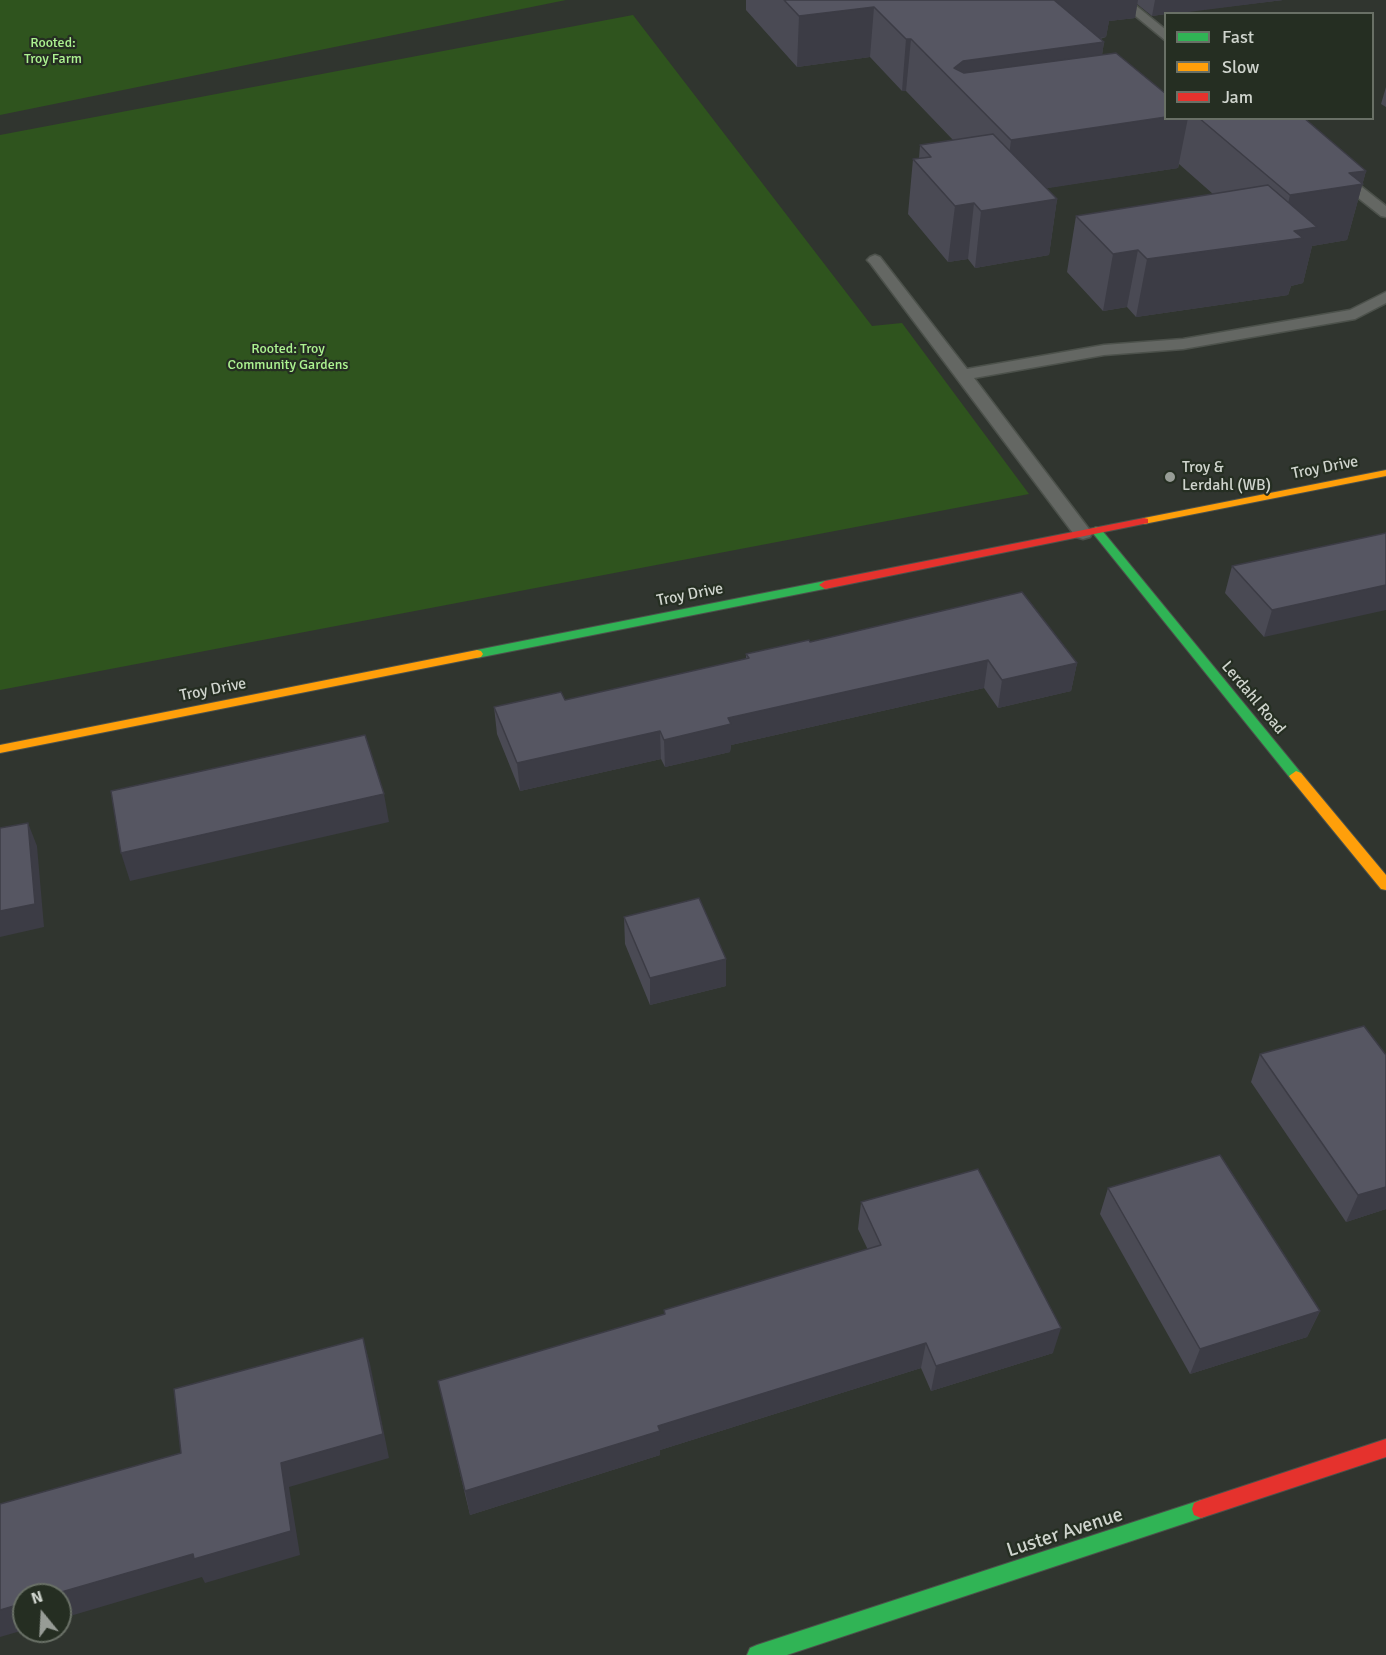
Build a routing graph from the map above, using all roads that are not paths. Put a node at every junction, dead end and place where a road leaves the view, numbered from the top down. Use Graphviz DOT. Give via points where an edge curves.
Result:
graph roads {
  1 [pos="1122,0"];
  2 [pos="1164,35"];
  3 [pos="1326,165"];
  4 [pos="1386,213"];
  5 [pos="875,260"];
  6 [pos="1386,297"];
  7 [pos="962,375"];
  8 [pos="1386,473"];
  9 [pos="1090,532"];
  10 [pos="0,749"];
  11 [pos="1386,885"];
  12 [pos="1386,1448"];
  13 [pos="757,1655"];
  1 -- 2 [label="lane"];
  3 -- 4 [label="lane"];
  5 -- 7 [label="lane"];
  6 -- 7 [label="lane" via="1355,314 1183,344 1104,350"];
  7 -- 9 [label="lane"];
  8 -- 9 [label="street, Troy Drive"];
  9 -- 10 [label="street, Troy Drive"];
  9 -- 11 [label="street, Lerdahl Road"];
  12 -- 13 [label="street, Luster Avenue"];
}
